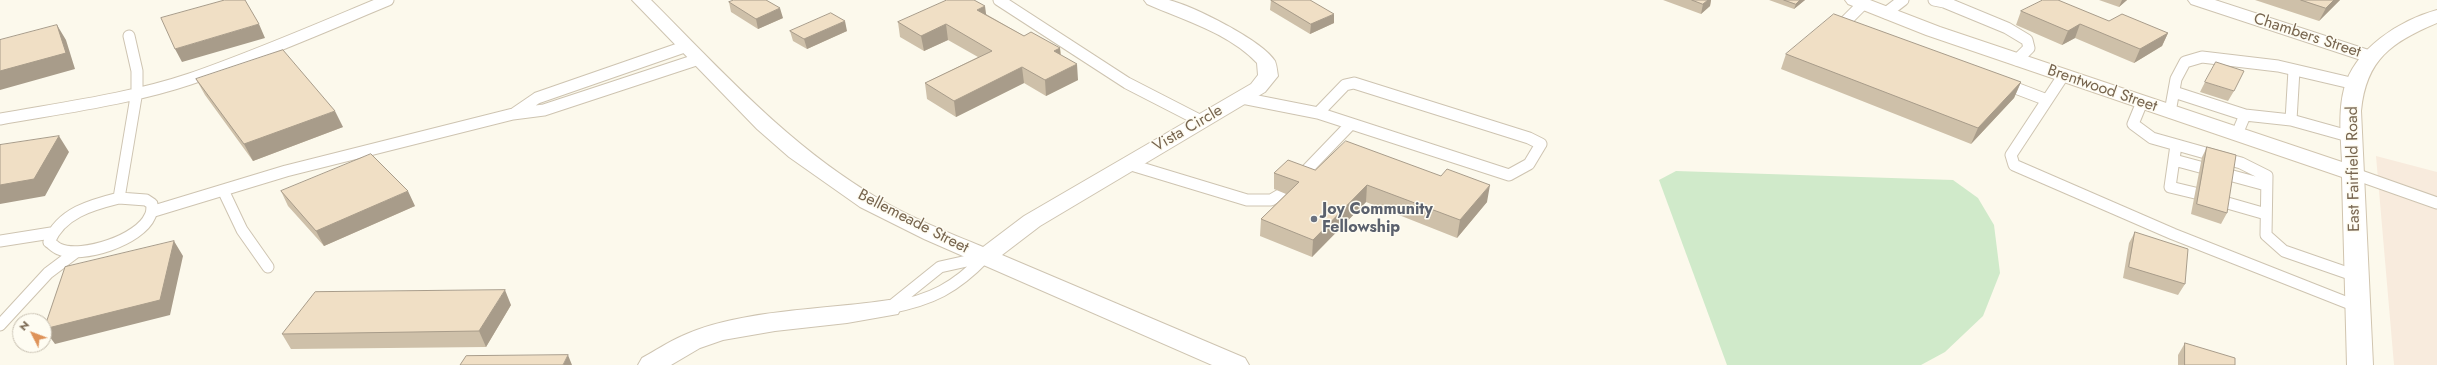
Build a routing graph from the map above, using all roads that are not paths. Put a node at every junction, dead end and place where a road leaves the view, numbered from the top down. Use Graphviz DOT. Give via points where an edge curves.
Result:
graph roads {
  1 [pos="388,0"];
  2 [pos="641,0"];
  3 [pos="999,0"];
  4 [pos="1153,0"];
  5 [pos="1903,0"];
  6 [pos="1934,0"];
  7 [pos="2197,0"];
  8 [pos="1858,2"];
  9 [pos="1886,13"];
  10 [pos="2437,16"];
  11 [pos="1857,31"];
  12 [pos="128,36"];
  13 [pos="693,53"];
  14 [pos="2371,57"];
  15 [pos="2017,60"];
  16 [pos="2294,70"];
  17 [pos="2063,76"];
  18 [pos="1996,81"];
  19 [pos="580,83"];
  20 [pos="2354,84"];
  21 [pos="137,92"];
  22 [pos="2174,92"];
  23 [pos="590,95"];
  24 [pos="1242,98"];
  25 [pos="2048,100"];
  26 [pos="2142,102"];
  27 [pos="2170,112"];
  28 [pos="1318,113"];
  29 [pos="513,114"];
  30 [pos="2245,115"];
  31 [pos="0,119"];
  32 [pos="2291,120"];
  33 [pos="1201,121"];
  34 [pos="1351,124"];
  35 [pos="2237,134"];
  36 [pos="2352,138"];
  37 [pos="2176,145"];
  38 [pos="2174,160"];
  39 [pos="1128,164"];
  40 [pos="2200,167"];
  41 [pos="2352,173"];
  42 [pos="2229,175"];
  43 [pos="1297,180"];
  44 [pos="2266,186"];
  45 [pos="223,190"];
  46 [pos="1283,193"];
  47 [pos="2195,193"];
  48 [pos="119,198"];
  49 [pos="2224,202"];
  50 [pos="2437,204"];
  51 [pos="154,211"];
  52 [pos="2266,214"];
  53 [pos="51,233"];
  54 [pos="0,241"];
  55 [pos="76,252"];
  56 [pos="985,257"];
  57 [pos="268,267"];
  58 [pos="2356,276"];
  59 [pos="2358,307"];
  60 [pos="889,308"];
  61 [pos="0,325"];
  62 [pos="651,365"];
  63 [pos="1236,365"];
  64 [pos="2360,365"];
  1 -- 21 [label="lane" via="189,79"];
  2 -- 13 [label="street, Bellemeade Street"];
  3 -- 33 [label="lane" via="1127,83"];
  4 -- 24 [label="street, Vista Circle" via="1243,42 1260,54 1267,63 1268,76 1258,88"];
  5 -- 9 [label="lane"];
  6 -- 15 [label="lane" via="2007,28 2027,40 2029,48"];
  7 -- 14 [label="street, Chambers Street"];
  8 -- 9 [label="street, Brentwood Street"];
  8 -- 11 [label="lane" via="1842,25"];
  9 -- 15 [label="street, Brentwood Street"];
  10 -- 14 [label="street, East Fairfield Road" via="2412,26 2383,43"];
  12 -- 21 [label="lane" via="137,74"];
  13 -- 19 [label="lane"];
  13 -- 23 [label="lane"];
  13 -- 56 [label="street, Bellemeade Street" via="797,152 868,202"];
  14 -- 20 [label="street, East Fairfield Road"];
  15 -- 17 [label="street, Brentwood Street"];
  16 -- 20 [label="lane"];
  16 -- 22 [label="lane" via="2202,57 2185,62 2176,79"];
  16 -- 32 [label="lane"];
  17 -- 25 [label="lane"];
  17 -- 26 [label="street, Brentwood Street"];
  18 -- 25 [label="lane"];
  19 -- 23 [label="lane"];
  19 -- 29 [label="lane" via="537,98"];
  20 -- 36 [label="street, East Fairfield Road"];
  21 -- 31 [label="lane" via="100,102"];
  21 -- 48 [label="lane" via="120,178"];
  22 -- 27 [label="lane"];
  22 -- 30 [label="lane"];
  23 -- 29 [label="lane" via="544,110"];
  24 -- 28 [label="lane"];
  24 -- 33 [label="street, Vista Circle"];
  25 -- 59 [label="lane" via="2011,155 2014,165 2173,234"];
  26 -- 27 [label="street, Brentwood Street"];
  26 -- 37 [label="lane" via="2133,124 2152,138"];
  27 -- 35 [label="street, Brentwood Street"];
  28 -- 34 [label="lane"];
  28 -- 34 [label="lane" via="1345,85 1354,83 1541,144 1534,159 1520,172 1509,175"];
  29 -- 45 [label="lane" via="371,148"];
  30 -- 32 [label="lane"];
  30 -- 35 [label="lane"];
  32 -- 36 [label="lane"];
  33 -- 39 [label="street, Vista Circle"];
  34 -- 43 [label="lane"];
  35 -- 41 [label="street, Brentwood Street"];
  36 -- 41 [label="street, East Fairfield Road"];
  37 -- 38 [label="lane"];
  37 -- 44 [label="lane" via="2241,163 2267,176"];
  38 -- 40 [label="lane"];
  38 -- 47 [label="lane" via="2170,186"];
  39 -- 46 [label="lane" via="1247,200 1277,199"];
  39 -- 56 [label="street, Vista Circle" via="1032,221"];
  41 -- 50 [label="lane"];
  41 -- 58 [label="street, East Fairfield Road"];
  42 -- 44 [label="lane"];
  44 -- 52 [label="lane"];
  45 -- 51 [label="lane"];
  45 -- 57 [label="lane" via="229,208 248,241"];
  48 -- 51 [label="lane" via="146,200 152,204"];
  48 -- 53 [label="lane" via="80,210"];
  49 -- 52 [label="lane"];
  51 -- 55 [label="lane" via="150,220 141,229 127,238 110,245"];
  52 -- 58 [label="lane" via="2266,235 2284,251"];
  53 -- 54 [label="lane"];
  53 -- 55 [label="lane" via="49,242 53,248 62,252"];
  55 -- 61 [label="lane" via="48,273"];
  56 -- 60 [label="lane" via="940,267 904,293"];
  56 -- 60 [label="lane" via="966,277 933,299"];
  56 -- 63 [label="street, Bellemeade Street"];
  58 -- 59 [label="street, East Fairfield Road"];
  59 -- 64 [label="street, East Fairfield Road"];
  60 -- 62 [label="street" via="775,322 719,332 691,342"];
}
